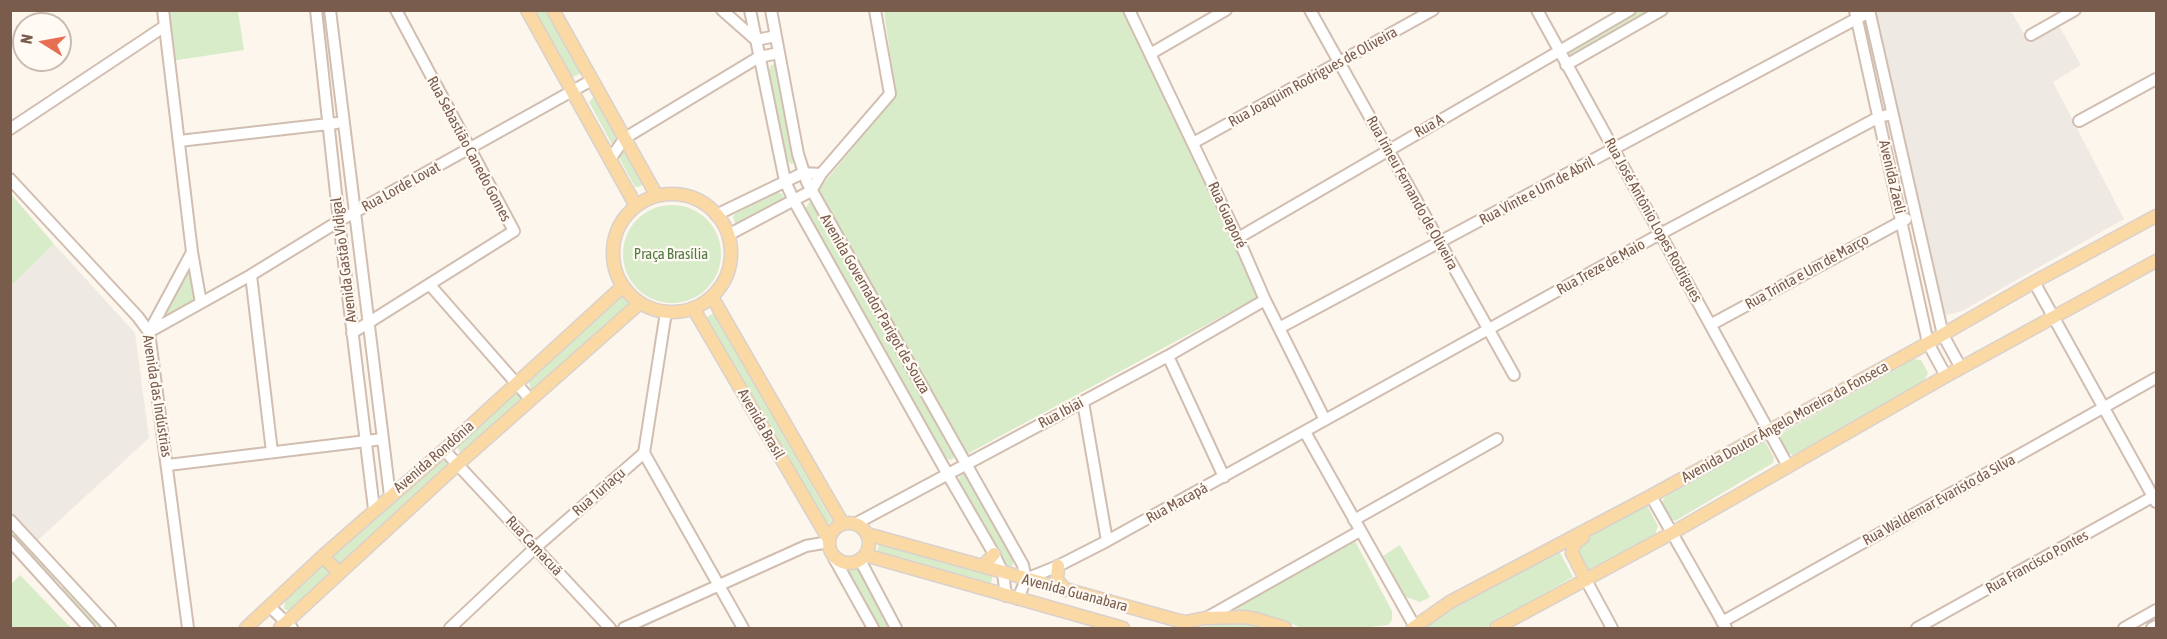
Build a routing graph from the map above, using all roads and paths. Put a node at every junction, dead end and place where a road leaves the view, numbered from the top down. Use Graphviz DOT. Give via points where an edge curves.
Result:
graph roads {
  1 [pos="163,10"];
  2 [pos="316,10"];
  3 [pos="330,10"];
  4 [pos="396,10"];
  5 [pos="527,10"];
  6 [pos="553,10"];
  7 [pos="722,10"];
  8 [pos="750,10"];
  9 [pos="771,10"];
  10 [pos="875,10"];
  11 [pos="1129,10"];
  12 [pos="1226,10"];
  13 [pos="1310,10"];
  14 [pos="1433,10"];
  15 [pos="1537,10"];
  16 [pos="1630,10"];
  17 [pos="1662,10"];
  18 [pos="2075,10"];
  19 [pos="1869,11"];
  20 [pos="1855,14"];
  21 [pos="165,26"];
  22 [pos="2031,35"];
  23 [pos="776,36"];
  24 [pos="756,40"];
  25 [pos="1558,51"];
  26 [pos="779,53"];
  27 [pos="1150,54"];
  28 [pos="759,57"];
  29 [pos="1339,62"];
  30 [pos="1566,65"];
  31 [pos="2157,79"];
  32 [pos="592,80"];
  33 [pos="572,91"];
  34 [pos="1892,114"];
  35 [pos="1879,117"];
  36 [pos="2079,121"];
  37 [pos="344,123"];
  38 [pos="330,124"];
  39 [pos="10,129"];
  40 [pos="625,138"];
  41 [pos="179,141"];
  42 [pos="1193,143"];
  43 [pos="469,150"];
  44 [pos="1388,150"];
  45 [pos="1614,150"];
  46 [pos="610,159"];
  47 [pos="803,173"];
  48 [pos="821,174"];
  49 [pos="10,179"];
  50 [pos="785,180"];
  51 [pos="811,191"];
  52 [pos="657,196"];
  53 [pos="794,201"];
  54 [pos="636,206"];
  55 [pos="355,213"];
  56 [pos="716,215"];
  57 [pos="1915,216"];
  58 [pos="2157,216"];
  59 [pos="1902,220"];
  60 [pos="339,221"];
  61 [pos="1660,234"];
  62 [pos="728,235"];
  63 [pos="1238,238"];
  64 [pos="1440,243"];
  65 [pos="192,252"];
  66 [pos="2157,261"];
  67 [pos="251,275"];
  68 [pos="2034,282"];
  69 [pos="430,285"];
  70 [pos="623,286"];
  71 [pos="712,297"];
  72 [pos="1265,300"];
  73 [pos="201,303"];
  74 [pos="640,303"];
  75 [pos="693,308"];
  76 [pos="666,312"];
  77 [pos="2053,318"];
  78 [pos="370,324"];
  79 [pos="1712,324"];
  80 [pos="1279,328"];
  81 [pos="1488,329"];
  82 [pos="149,332"];
  83 [pos="352,333"];
  84 [pos="1943,335"];
  85 [pos="1928,344"];
  86 [pos="1168,356"];
  87 [pos="1960,368"];
  88 [pos="1514,375"];
  89 [pos="1946,376"];
  90 [pos="2157,378"];
  91 [pos="516,383"];
  92 [pos="530,399"];
  93 [pos="1083,402"];
  94 [pos="2103,408"];
  95 [pos="1324,420"];
  96 [pos="1769,430"];
  97 [pos="1305,432"];
  98 [pos="383,439"];
  99 [pos="1497,439"];
  100 [pos="366,441"];
  101 [pos="444,450"];
  102 [pos="272,452"];
  103 [pos="644,453"];
  104 [pos="966,463"];
  105 [pos="458,464"];
  106 [pos="168,465"];
  107 [pos="1788,466"];
  108 [pos="947,473"];
  109 [pos="1224,477"];
  110 [pos="390,496"];
  111 [pos="1651,496"];
  112 [pos="2155,498"];
  113 [pos="375,509"];
  114 [pos="10,520"];
  115 [pos="1354,520"];
  116 [pos="849,524"];
  117 [pos="1591,528"];
  118 [pos="1360,531"];
  119 [pos="1672,533"];
  120 [pos="867,534"];
  121 [pos="829,541"];
  122 [pos="1107,541"];
  123 [pos="10,542"];
  124 [pos="536,548"];
  125 [pos="994,554"];
  126 [pos="323,556"];
  127 [pos="834,558"];
  128 [pos="863,558"];
  129 [pos="983,566"];
  130 [pos="1058,566"];
  131 [pos="339,573"];
  132 [pos="1003,573"];
  133 [pos="63,579"];
  134 [pos="1026,579"];
  135 [pos="1586,580"];
  136 [pos="718,585"];
  137 [pos="53,588"];
  138 [pos="1066,590"];
  139 [pos="1012,597"];
  140 [pos="270,606"];
  141 [pos="2157,610"];
  142 [pos="1205,618"];
  143 [pos="1724,625"];
  144 [pos="2157,626"];
  145 [pos="286,627"];
  146 [pos="89,628"];
  147 [pos="110,628"];
  148 [pos="188,628"];
  149 [pos="246,628"];
  150 [pos="450,628"];
  151 [pos="609,628"];
  152 [pos="624,628"];
  153 [pos="743,628"];
  154 [pos="873,628"];
  155 [pos="896,628"];
  156 [pos="1123,628"];
  157 [pos="1285,628"];
  158 [pos="1415,628"];
  159 [pos="1496,628"];
  160 [pos="1612,628"];
  161 [pos="1917,628"];
  162 [pos="2124,628"];
  163 [pos="2152,628"];
  1 -- 21 [label="street"];
  2 -- 38 [label="street, Avenida Gastão Vidigal"];
  3 -- 37 [label="street, Avenida Gastão Vidigal"];
  4 -- 43 [label="street, Rua Sebastião Canedo Gomes"];
  5 -- 33 [label="main road"];
  6 -- 32 [label="main road"];
  7 -- 24 [label="street"];
  8 -- 24 [label="street, Avenida Governador Parigot de Souza"];
  9 -- 23 [label="street, Avenida Governador Parigot de Souza"];
  10 -- 48 [label="street" via="890,94"];
  11 -- 27 [label="street, Rua Guaporé"];
  12 -- 27 [label="street"];
  13 -- 29 [label="street, Rua Irineu Fernando de Oliveira"];
  14 -- 29 [label="street, Rua Joaquim Rodrigues de Oliveira"];
  15 -- 25 [label="street, Rua José Antônio Lopes Rodrigues"];
  16 -- 25 [label="street, Rua A"];
  17 -- 30 [label="street"];
  18 -- 22 [label="street"];
  19 -- 20 [label="street, Rua Vinte e Um de Abril"];
  19 -- 34 [label="street, Avenida Zaeli"];
  20 -- 35 [label="street, Avenida Zaeli"];
  20 -- 45 [label="street, Rua Vinte e Um de Abril"];
  21 -- 39 [label="street"];
  21 -- 41 [label="street"];
  23 -- 24 [label="street"];
  23 -- 26 [label="street, Avenida Governador Parigot de Souza"];
  24 -- 28 [label="street, Avenida Governador Parigot de Souza"];
  25 -- 30 [label="street, Rua José Antônio Lopes Rodrigues"];
  25 -- 44 [label="street, Rua A"];
  26 -- 28 [label="street"];
  26 -- 47 [label="street, Avenida Governador Parigot de Souza"];
  27 -- 42 [label="street, Rua Guaporé"];
  28 -- 40 [label="street"];
  28 -- 50 [label="street, Avenida Governador Parigot de Souza"];
  29 -- 42 [label="street, Rua Joaquim Rodrigues de Oliveira"];
  29 -- 44 [label="street, Rua Irineu Fernando de Oliveira"];
  30 -- 45 [label="street, Rua José Antônio Lopes Rodrigues"];
  31 -- 36 [label="street"];
  32 -- 33 [label="street, Rua Lorde Lovat"];
  32 -- 40 [label="main road"];
  33 -- 43 [label="street, Rua Lorde Lovat"];
  33 -- 46 [label="main road"];
  34 -- 35 [label="street, Rua Treze de Maio"];
  34 -- 57 [label="street, Avenida Zaeli"];
  35 -- 59 [label="street, Avenida Zaeli"];
  35 -- 61 [label="street, Rua Treze de Maio"];
  37 -- 38 [label="street"];
  37 -- 55 [label="street, Avenida Gastão Vidigal"];
  38 -- 41 [label="street"];
  38 -- 60 [label="street, Avenida Gastão Vidigal"];
  40 -- 46 [label="street"];
  40 -- 52 [label="main road"];
  41 -- 65 [label="street"];
  42 -- 63 [label="street, Rua Guaporé"];
  43 -- 55 [label="street, Rua Lorde Lovat"];
  43 -- 69 [label="street, Rua Sebastião Canedo Gomes" via="514,231"];
  44 -- 63 [label="street, Rua A"];
  44 -- 64 [label="street, Rua Irineu Fernando de Oliveira"];
  45 -- 61 [label="street, Rua José Antônio Lopes Rodrigues"];
  45 -- 64 [label="street, Rua Vinte e Um de Abril"];
  46 -- 54 [label="main road"];
  47 -- 48 [label="street"];
  47 -- 50 [label="street"];
  47 -- 51 [label="street, Avenida Governador Parigot de Souza"];
  48 -- 51 [label="street"];
  49 -- 82 [label="street, Avenida das Indústrias"];
  50 -- 53 [label="street, Avenida Governador Parigot de Souza"];
  50 -- 56 [label="street"];
  51 -- 53 [label="street"];
  51 -- 104 [label="street, Avenida Governador Parigot de Souza"];
  52 -- 54 [label="main road"];
  52 -- 56 [label="main road" via="670,194 695,199"];
  53 -- 62 [label="street"];
  53 -- 108 [label="street, Avenida Governador Parigot de Souza"];
  54 -- 70 [label="main road" via="618,230 614,244 613,259"];
  55 -- 60 [label="street, Rua Lorde Lovat"];
  55 -- 78 [label="street, Avenida Gastão Vidigal"];
  56 -- 62 [label="main road"];
  57 -- 59 [label="street, Rua Trinta e Um de Março"];
  57 -- 84 [label="street, Avenida Zaeli"];
  58 -- 68 [label="main road, Avenida Doutor Ângelo Moreira da Fonseca"];
  59 -- 79 [label="street, Rua Trinta e Um de Março"];
  59 -- 85 [label="street, Avenida Zaeli"];
  60 -- 67 [label="street, Rua Lorde Lovat"];
  60 -- 83 [label="street, Avenida Gastão Vidigal"];
  61 -- 79 [label="street, Rua José Antônio Lopes Rodrigues"];
  61 -- 81 [label="street, Rua Treze de Maio"];
  62 -- 71 [label="main road" via="729,268"];
  63 -- 72 [label="street, Rua Guaporé"];
  64 -- 80 [label="street, Rua Vinte e Um de Abril"];
  64 -- 81 [label="street, Rua Irineu Fernando de Oliveira"];
  65 -- 73 [label="street"];
  65 -- 82 [label="street"];
  66 -- 77 [label="main road"];
  67 -- 73 [label="street, Rua Lorde Lovat"];
  67 -- 102 [label="street"];
  68 -- 77 [label="street"];
  68 -- 84 [label="main road, Avenida Doutor Ângelo Moreira da Fonseca"];
  69 -- 78 [label="street, Rua Sebastião Canedo Gomes"];
  69 -- 91 [label="street"];
  70 -- 74 [label="main road"];
  70 -- 91 [label="main road, Avenida Rondônia"];
  71 -- 75 [label="main road"];
  71 -- 116 [label="main road, Avenida Brasil"];
  72 -- 80 [label="street, Rua Guaporé"];
  72 -- 86 [label="street, Rua Ibiai"];
  73 -- 82 [label="street, Rua Lorde Lovat"];
  74 -- 76 [label="main road"];
  74 -- 92 [label="main road, Avenida Rondônia"];
  75 -- 76 [label="main road"];
  75 -- 121 [label="main road, Avenida Brasil"];
  76 -- 103 [label="street"];
  77 -- 87 [label="main road"];
  77 -- 94 [label="street"];
  78 -- 83 [label="street, Rua Sebastião Canedo Gomes"];
  78 -- 98 [label="street, Avenida Gastão Vidigal"];
  79 -- 96 [label="street, Rua José Antônio Lopes Rodrigues"];
  80 -- 95 [label="street, Rua Guaporé"];
  81 -- 88 [label="street, Rua Irineu Fernando de Oliveira"];
  81 -- 95 [label="street, Rua Treze de Maio"];
  82 -- 106 [label="street, Avenida das Indústrias"];
  83 -- 100 [label="street, Avenida Gastão Vidigal"];
  84 -- 85 [label="main road, Avenida Doutor Ângelo Moreira da Fonseca"];
  84 -- 87 [label="street, Avenida Zaeli"];
  85 -- 89 [label="street, Avenida Zaeli"];
  85 -- 96 [label="main road, Avenida Doutor Ângelo Moreira da Fonseca"];
  86 -- 93 [label="street, Rua Ibiai"];
  86 -- 109 [label="street"];
  87 -- 89 [label="main road"];
  89 -- 107 [label="main road"];
  90 -- 94 [label="street, Rua Waldemar Evaristo da Silva"];
  91 -- 92 [label="street"];
  91 -- 101 [label="main road, Avenida Rondônia"];
  92 -- 105 [label="main road, Avenida Rondônia"];
  93 -- 104 [label="street, Rua Ibiai"];
  93 -- 122 [label="street"];
  94 -- 112 [label="street"];
  94 -- 143 [label="street, Rua Waldemar Evaristo da Silva"];
  95 -- 97 [label="street, Rua Macapá"];
  96 -- 107 [label="street, Rua José Antônio Lopes Rodrigues"];
  96 -- 111 [label="main road, Avenida Doutor Ângelo Moreira da Fonseca"];
  97 -- 109 [label="street, Rua Macapá"];
  97 -- 115 [label="street"];
  98 -- 100 [label="street"];
  98 -- 110 [label="street, Avenida Gastão Vidigal"];
  99 -- 115 [label="street"];
  100 -- 102 [label="street"];
  100 -- 113 [label="street, Avenida Gastão Vidigal"];
  101 -- 105 [label="street, Rua Camacuã"];
  101 -- 110 [label="main road, Avenida Rondônia"];
  102 -- 106 [label="street"];
  103 -- 124 [label="street, Rua Turiaçu"];
  103 -- 136 [label="street"];
  104 -- 108 [label="street, Rua Ibiai"];
  104 -- 134 [label="street, Avenida Governador Parigot de Souza" via="1023,565"];
  105 -- 124 [label="street, Rua Camacuã"];
  105 -- 131 [label="main road, Avenida Rondônia"];
  106 -- 148 [label="street, Avenida das Indústrias"];
  107 -- 119 [label="main road"];
  108 -- 116 [label="street, Rua Ibiai"];
  108 -- 125 [label="street, Avenida Governador Parigot de Souza"];
  109 -- 122 [label="street, Rua Macapá"];
  110 -- 113 [label="main road, Avenida Rondônia"];
  111 -- 117 [label="main road, Avenida Doutor Ângelo Moreira da Fonseca"];
  111 -- 119 [label="street"];
  112 -- 161 [label="street, Rua Francisco Pontes"];
  113 -- 126 [label="main road, Avenida Rondônia"];
  114 -- 133 [label="street"];
  115 -- 118 [label="street"];
  116 -- 120 [label="main road"];
  116 -- 121 [label="main road" via="836,528"];
  117 -- 135 [label="main road" via="1576,540 1572,550"];
  117 -- 158 [label="main road, Avenida Doutor Ângelo Moreira da Fonseca" via="1450,602"];
  118 -- 142 [label="street"];
  118 -- 158 [label="street"];
  119 -- 135 [label="main road"];
  119 -- 143 [label="street"];
  120 -- 128 [label="main road" via="868,548"];
  120 -- 129 [label="main road, Avenida Guanabara"];
  121 -- 127 [label="main road"];
  121 -- 136 [label="street" via="806,546"];
  122 -- 130 [label="street, Rua Macapá"];
  123 -- 137 [label="street"];
  124 -- 150 [label="street, Rua Turiaçu"];
  124 -- 151 [label="street, Rua Camacuã"];
  125 -- 129 [label="main road"];
  125 -- 132 [label="street, Avenida Governador Parigot de Souza"];
  126 -- 131 [label="main road"];
  126 -- 140 [label="main road, Avenida Rondônia"];
  127 -- 128 [label="main road" via="852,564"];
  127 -- 154 [label="street"];
  128 -- 139 [label="main road, Avenida Guanabara"];
  128 -- 155 [label="street"];
  129 -- 132 [label="main road, Avenida Guanabara"];
  130 -- 134 [label="street, Rua Macapá"];
  130 -- 138 [label="main road" via="1058,580"];
  131 -- 145 [label="main road, Avenida Rondônia"];
  132 -- 134 [label="main road, Avenida Guanabara"];
  132 -- 139 [label="street, Avenida Governador Parigot de Souza"];
  133 -- 137 [label="street"];
  133 -- 147 [label="street"];
  134 -- 138 [label="main road, Avenida Guanabara"];
  134 -- 139 [label="street"];
  135 -- 159 [label="main road"];
  135 -- 160 [label="street"];
  136 -- 152 [label="street"];
  136 -- 153 [label="street"];
  137 -- 146 [label="street"];
  138 -- 142 [label="main road, Avenida Guanabara" via="1176,620"];
  139 -- 156 [label="main road, Avenida Guanabara"];
  140 -- 145 [label="street"];
  140 -- 149 [label="main road, Avenida Rondônia"];
  141 -- 162 [label="street"];
  142 -- 157 [label="main road, Avenida Guanabara" via="1245,617"];
  144 -- 163 [label="street"];
}
